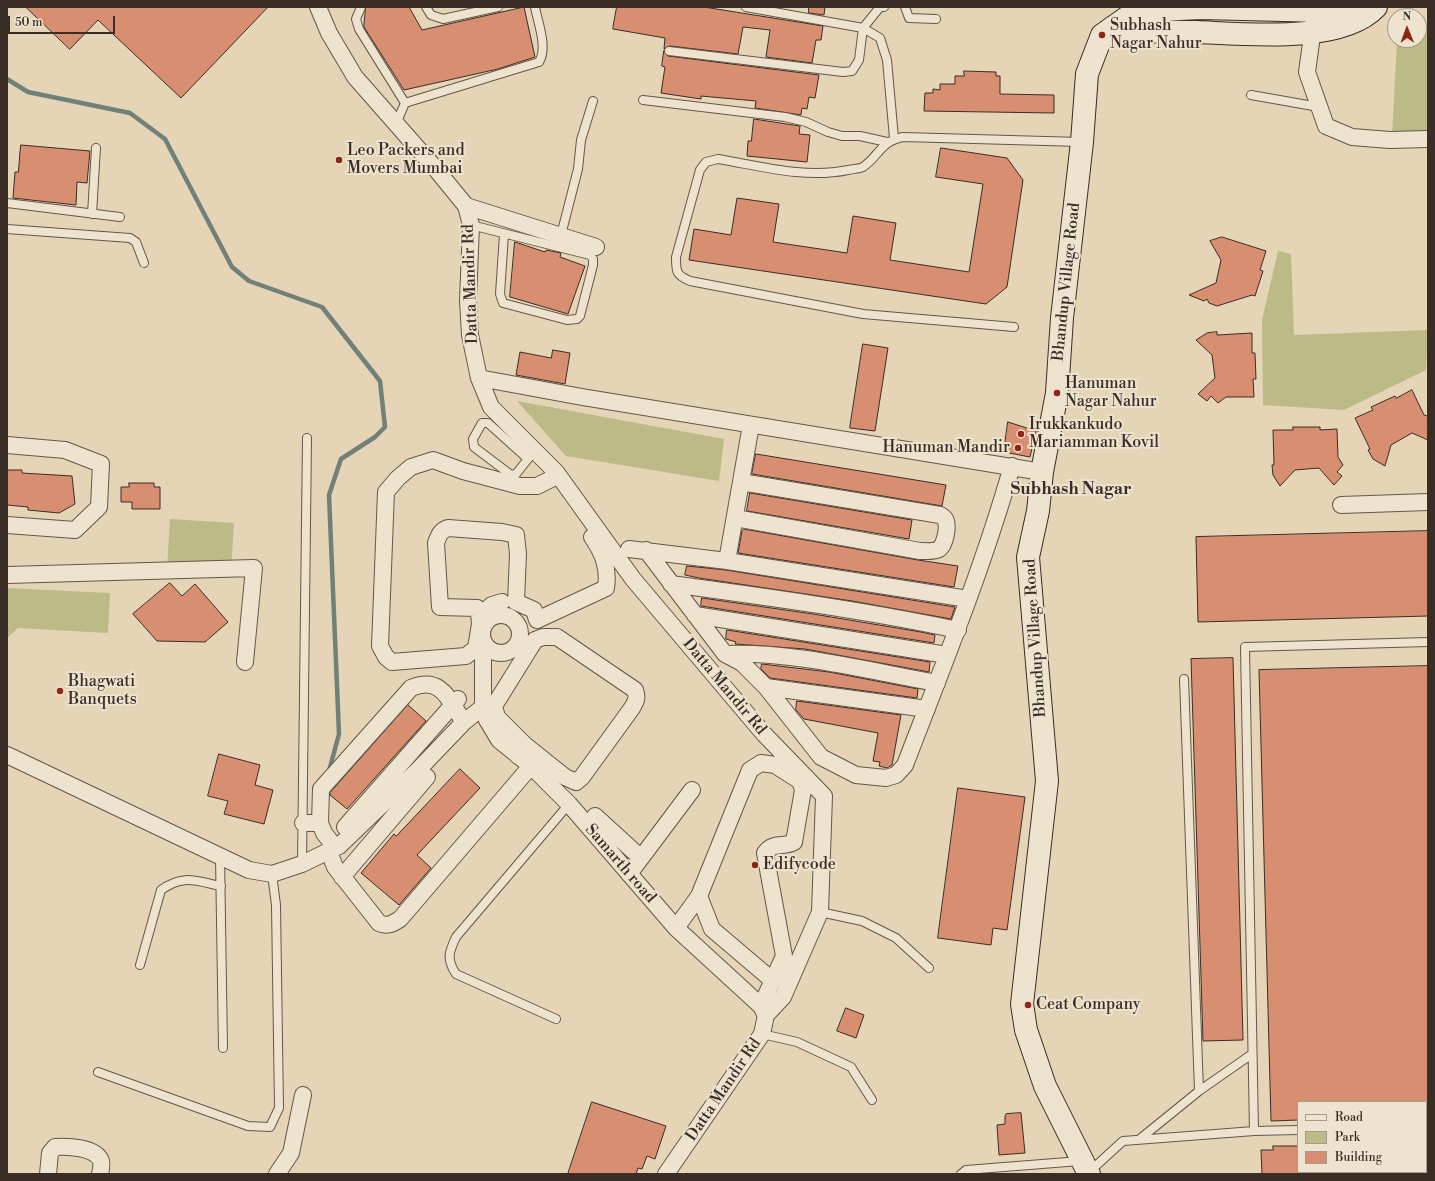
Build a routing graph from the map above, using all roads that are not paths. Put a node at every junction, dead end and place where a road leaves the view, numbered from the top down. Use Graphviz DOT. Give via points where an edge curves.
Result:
graph roads {
  1 [pos="318,7"];
  2 [pos="361,7"];
  3 [pos="426,7"];
  4 [pos="498,7"];
  5 [pos="535,7"];
  6 [pos="746,7"];
  7 [pos="884,7"];
  8 [pos="905,7"];
  9 [pos="1347,7"];
  10 [pos="1376,7"];
  11 [pos="1269,8"];
  12 [pos="1316,11"];
  13 [pos="936,19"];
  14 [pos="1113,27"];
  15 [pos="863,28"];
  16 [pos="1312,33"];
  17 [pos="1267,34"];
  18 [pos="669,51"];
  19 [pos="1250,95"];
  20 [pos="643,100"];
  21 [pos="593,101"];
  22 [pos="405,103"];
  23 [pos="1319,107"];
  24 [pos="396,124"];
  25 [pos="1428,139"];
  26 [pos="890,140"];
  27 [pos="1082,142"];
  28 [pos="96,148"];
  29 [pos="7,204"];
  30 [pos="466,206"];
  31 [pos="92,214"];
  32 [pos="120,217"];
  33 [pos="470,225"];
  34 [pos="7,230"];
  35 [pos="504,234"];
  36 [pos="561,235"];
  37 [pos="596,247"];
  38 [pos="144,263"];
  39 [pos="1014,327"];
  40 [pos="479,378"];
  41 [pos="751,425"];
  42 [pos="307,438"];
  43 [pos="7,445"];
  44 [pos="531,455"];
  45 [pos="1012,466"];
  46 [pos="1042,472"];
  47 [pos="556,479"];
  48 [pos="741,482"];
  49 [pos="1428,502"];
  50 [pos="1341,505"];
  51 [pos="735,518"];
  52 [pos="7,525"];
  53 [pos="629,549"];
  54 [pos="646,550"];
  55 [pos="727,561"];
  56 [pos="7,575"];
  57 [pos="671,584"];
  58 [pos="968,599"];
  59 [pos="502,602"];
  60 [pos="531,609"];
  61 [pos="695,615"];
  62 [pos="480,616"];
  63 [pos="515,622"];
  64 [pos="958,630"];
  65 [pos="1428,642"];
  66 [pos="481,647"];
  67 [pos="725,654"];
  68 [pos="948,655"];
  69 [pos="245,662"];
  70 [pos="1184,679"];
  71 [pos="937,683"];
  72 [pos="766,687"];
  73 [pos="456,702"];
  74 [pos="482,707"];
  75 [pos="927,709"];
  76 [pos="464,722"];
  77 [pos="521,750"];
  78 [pos="7,755"];
  79 [pos="406,758"];
  80 [pos="531,766"];
  81 [pos="422,773"];
  82 [pos="692,790"];
  83 [pos="584,812"];
  84 [pos="303,823"];
  85 [pos="320,823"];
  86 [pos="326,849"];
  87 [pos="220,857"];
  88 [pos="641,858"];
  89 [pos="302,864"];
  90 [pos="272,874"];
  91 [pos="629,874"];
  92 [pos="342,877"];
  93 [pos="221,886"];
  94 [pos="699,896"];
  95 [pos="820,912"];
  96 [pos="676,928"];
  97 [pos="140,965"];
  98 [pos="929,968"];
  99 [pos="772,980"];
  100 [pos="763,1010"];
  101 [pos="556,1019"];
  102 [pos="762,1034"];
  103 [pos="223,1048"];
  104 [pos="1252,1054"];
  105 [pos="98,1072"];
  106 [pos="1199,1091"];
  107 [pos="303,1095"];
  108 [pos="872,1100"];
  109 [pos="1297,1130"];
  110 [pos="1254,1131"];
  111 [pos="1141,1138"];
  112 [pos="1087,1169"];
  113 [pos="48,1174"];
  114 [pos="100,1174"];
  115 [pos="277,1174"];
  116 [pos="666,1174"];
  117 [pos="961,1174"];
  1 -- 24 [label="street" via="329,33 355,77"];
  2 -- 22 [label="lane" via="356,19 359,29"];
  3 -- 4 [label="lane" via="431,15 443,19"];
  5 -- 22 [label="lane" via="543,49 539,62"];
  6 -- 15 [label="lane"];
  7 -- 15 [label="lane" via="880,7"];
  8 -- 13 [label="lane" via="909,18"];
  9 -- 12 [label="street, Bhandup Village Road" via="1337,11"];
  10 -- 16 [label="street" via="1368,15 1352,23"];
  11 -- 12 [label="street, Bhandup Village Road"];
  11 -- 14 [label="street, Bhandup Village Road" via="1158,10 1129,16"];
  11 -- 17 [label="street"];
  12 -- 16 [label="street"];
  14 -- 17 [label="street" via="1137,32"];
  14 -- 27 [label="street, Bhandup Village Road" via="1102,35 1087,74"];
  15 -- 18 [label="lane" via="856,67 852,71"];
  15 -- 26 [label="lane" via="880,38 885,50"];
  16 -- 17 [label="street"];
  16 -- 23 [label="street" via="1307,72"];
  19 -- 23 [label="lane"];
  20 -- 26 [label="lane" via="785,117 842,136"];
  21 -- 36 [label="lane" via="581,140 578,169"];
  22 -- 24 [label="lane"];
  23 -- 25 [label="street" via="1326,126 1352,137"];
  24 -- 30 [label="street"];
  26 -- 27 [label="lane" via="903,137"];
  26 -- 39 [label="lane" via="862,167 835,173 805,173 718,159 706,162 700,170 676,257 676,270 680,277 863,314"];
  27 -- 46 [label="street, Bhandup Village Road" via="1062,318 1057,393"];
  28 -- 31 [label="lane"];
  29 -- 31 [label="lane"];
  30 -- 33 [label="street, Datta Mandir Rd"];
  30 -- 36 [label="street"];
  31 -- 32 [label="lane"];
  33 -- 35 [label="lane"];
  33 -- 40 [label="street, Datta Mandir Rd" via="470,335"];
  34 -- 38 [label="lane" via="130,238 136,242"];
  35 -- 35 [label="lane" via="500,294 503,303 567,320 577,319 580,316 593,265 590,255"];
  36 -- 37 [label="street"];
  40 -- 41 [label="street"];
  40 -- 44 [label="street, Datta Mandir Rd" via="491,407"];
  41 -- 45 [label="street"];
  41 -- 48 [label="street"];
  42 -- 84 [label="lane"];
  43 -- 52 [label="street" via="65,450 101,464 99,507 75,530"];
  44 -- 44 [label="lane" via="516,474 511,475 474,447 473,440 482,424 488,423"];
  44 -- 47 [label="street, Datta Mandir Rd"];
  45 -- 46 [label="street"];
  45 -- 58 [label="street" via="995,526"];
  46 -- 112 [label="street, Bhandup Village Road" via="1038,512 1028,557 1046,781 1022,1004 1026,1030 1045,1086"];
  47 -- 60 [label="street" via="601,550 608,574 606,588 537,620 534,610"];
  47 -- 66 [label="street" via="536,486 520,486 433,460 411,467 386,492 380,646 386,657 392,662 466,656"];
  47 -- 95 [label="street, Datta Mandir Rd" via="633,579 764,734 824,796"];
  48 -- 51 [label="street"];
  48 -- 51 [label="street" via="940,515 945,519 946,532 939,549 920,551"];
  49 -- 50 [label="street"];
  51 -- 55 [label="street"];
  53 -- 54 [label="street"];
  54 -- 55 [label="street"];
  54 -- 57 [label="street"];
  55 -- 58 [label="street"];
  56 -- 69 [label="street" via="254,568"];
  57 -- 61 [label="street"];
  57 -- 64 [label="street" via="911,620"];
  58 -- 64 [label="street"];
  59 -- 62 [label="street" via="492,605"];
  60 -- 62 [label="street" via="516,602 516,536 502,532 448,528 439,533 436,543 440,607 477,608"];
  60 -- 63 [label="street"];
  61 -- 67 [label="street"];
  61 -- 68 [label="street"];
  62 -- 66 [label="street"];
  63 -- 66 [label="street" via="504,616 492,618 484,626"];
  63 -- 66 [label="street" via="520,633 517,645 512,649 507,652 495,652"];
  64 -- 68 [label="street"];
  65 -- 104 [label="lane" via="1245,647"];
  66 -- 74 [label="street"];
  67 -- 71 [label="street" via="753,652 787,656"];
  67 -- 72 [label="street" via="742,663"];
  68 -- 71 [label="street"];
  70 -- 106 [label="lane"];
  71 -- 75 [label="street"];
  72 -- 75 [label="street"];
  72 -- 75 [label="street" via="821,757 856,775 886,778 896,775 905,765"];
  73 -- 76 [label="street"];
  73 -- 79 [label="street"];
  73 -- 85 [label="street" via="442,689 429,684 411,688 321,789"];
  74 -- 76 [label="street"];
  74 -- 77 [label="street, Samarth road" via="499,740"];
  76 -- 81 [label="street"];
  77 -- 77 [label="street" via="497,717 494,706 535,640 557,637 634,690 637,695 637,700 623,720 576,782"];
  77 -- 80 [label="street, Samarth road"];
  78 -- 87 [label="street"];
  79 -- 81 [label="street"];
  79 -- 86 [label="street"];
  80 -- 83 [label="street, Samarth road"];
  80 -- 92 [label="street" via="400,919 392,924 384,926 379,923"];
  81 -- 86 [label="street" via="339,846"];
  81 -- 92 [label="street"];
  82 -- 88 [label="street"];
  83 -- 88 [label="street"];
  83 -- 91 [label="street, Samarth road"];
  83 -- 101 [label="lane" via="456,937 448,954 456,974"];
  84 -- 85 [label="street"];
  84 -- 89 [label="lane"];
  85 -- 86 [label="street"];
  86 -- 89 [label="street"];
  86 -- 92 [label="street"];
  87 -- 90 [label="street" via="248,870"];
  87 -- 93 [label="lane"];
  88 -- 91 [label="street"];
  89 -- 90 [label="street"];
  90 -- 105 [label="lane" via="276,906 279,1108 270,1127 248,1126"];
  91 -- 96 [label="street, Samarth road"];
  93 -- 97 [label="lane" via="183,879 170,883 161,890"];
  93 -- 103 [label="lane"];
  94 -- 96 [label="street"];
  94 -- 99 [label="street" via="712,929"];
  94 -- 99 [label="street" via="750,770 761,763 775,765 800,781 803,790 794,842 788,846 777,844 769,847 765,853 784,950 784,956"];
  95 -- 98 [label="lane" via="862,921 896,938"];
  95 -- 100 [label="street, Datta Mandir Rd" via="782,997"];
  96 -- 100 [label="street, Samarth road"];
  99 -- 100 [label="street"];
  100 -- 102 [label="street, Datta Mandir Rd"];
  102 -- 108 [label="lane" via="796,1042 851,1067"];
  102 -- 116 [label="street, Datta Mandir Rd"];
  104 -- 106 [label="lane"];
  104 -- 110 [label="lane"];
  106 -- 111 [label="lane"];
  107 -- 115 [label="street" via="291,1153"];
  109 -- 110 [label="lane"];
  110 -- 111 [label="lane"];
  111 -- 112 [label="lane" via="1123,1141"];
  112 -- 117 [label="lane" via="966,1170"];
  113 -- 114 [label="street" via="50,1153 55,1147 61,1146 90,1151 97,1156 101,1162"];
}
